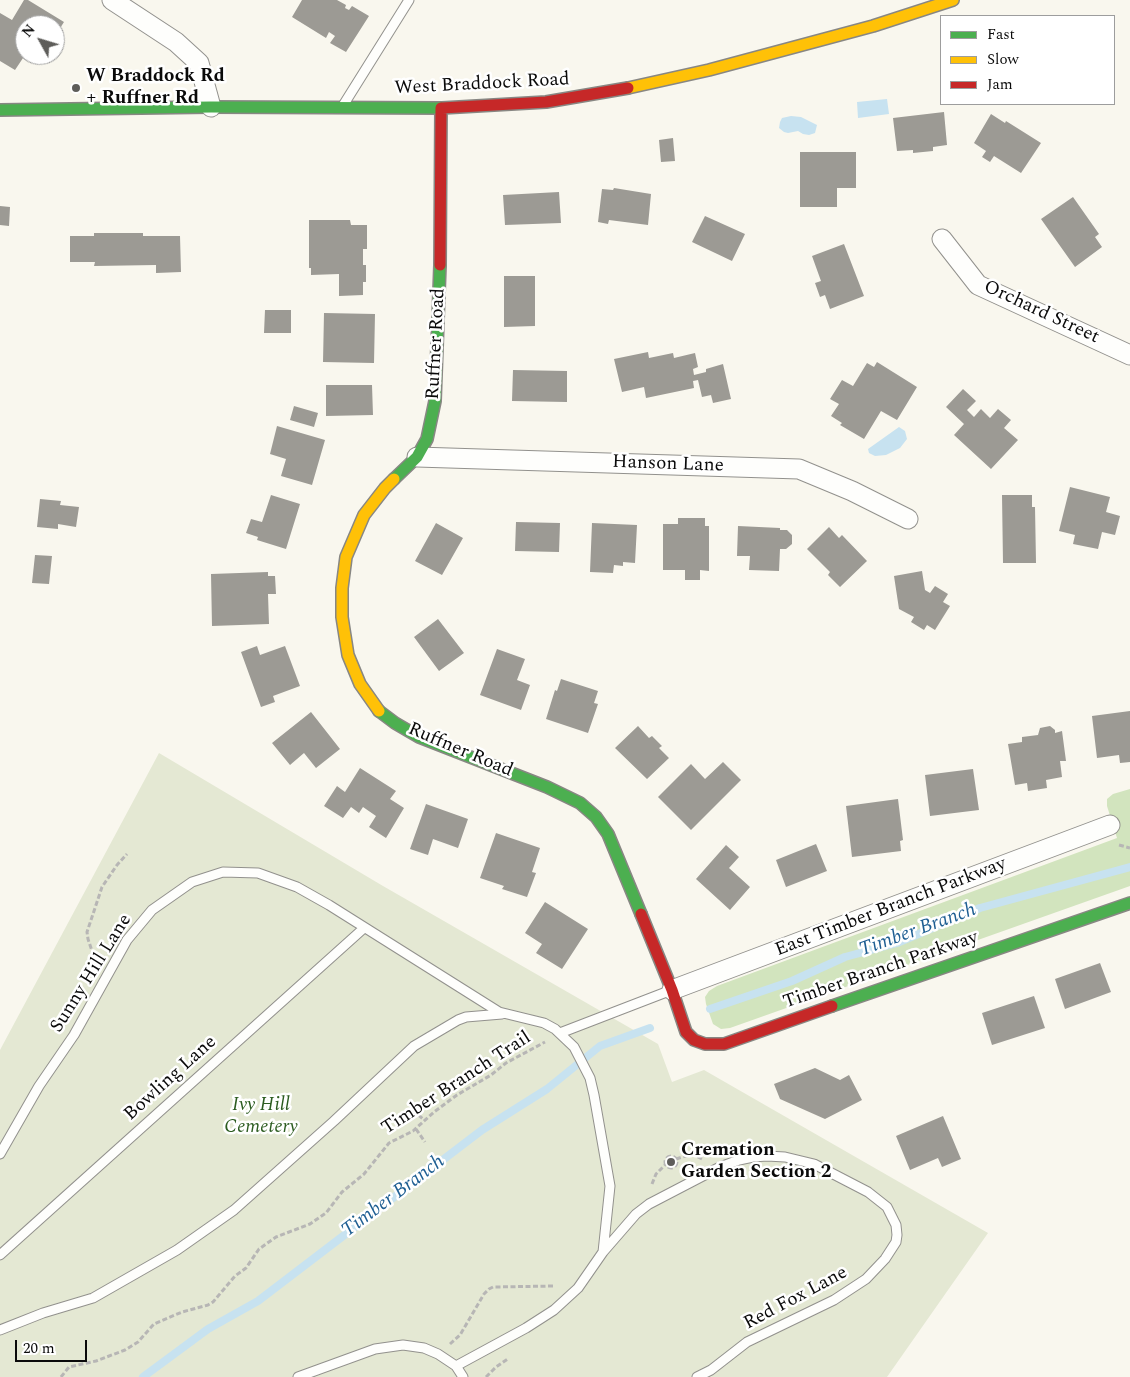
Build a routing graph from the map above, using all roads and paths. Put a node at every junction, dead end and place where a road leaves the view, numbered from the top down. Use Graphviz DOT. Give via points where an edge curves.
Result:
graph roads {
  1 [pos="112,0"];
  2 [pos="409,0"];
  3 [pos="953,0"];
  4 [pos="211,107"];
  5 [pos="342,108"];
  6 [pos="441,108"];
  7 [pos="0,110"];
  8 [pos="942,239"];
  9 [pos="1130,355"];
  10 [pos="418,458"];
  11 [pos="908,519"];
  12 [pos="1110,825"];
  13 [pos="127,854"];
  14 [pos="1130,903"];
  15 [pos="364,928"];
  16 [pos="103,982"];
  17 [pos="672,990"];
  18 [pos="502,1014"];
  19 [pos="560,1033"];
  20 [pos="413,1110"];
  21 [pos="424,1120"];
  22 [pos="416,1129"];
  23 [pos="425,1142"];
  24 [pos="0,1154"];
  25 [pos="603,1252"];
  26 [pos="0,1255"];
  27 [pos="578,1288"];
  28 [pos="0,1330"];
  29 [pos="438,1354"];
  30 [pos="456,1366"];
  31 [pos="61,1377"];
  32 [pos="298,1377"];
  33 [pos="463,1377"];
  34 [pos="697,1377"];
  1 -- 4 [label="street" via="176,42 199,63"];
  2 -- 5 [label="lane"];
  3 -- 6 [label="street, West Braddock Road" via="794,48 608,93 546,102"];
  4 -- 5 [label="street, West Braddock Road"];
  4 -- 7 [label="street, West Braddock Road"];
  5 -- 6 [label="street, West Braddock Road"];
  6 -- 10 [label="street, Ruffner Road" via="436,401 427,439"];
  8 -- 9 [label="street, Orchard Street" via="978,285"];
  10 -- 11 [label="street, Hanson Lane" via="799,469"];
  10 -- 17 [label="street, Ruffner Road" via="385,488 364,515 346,557 342,617 348,655 360,684 377,710 419,737 547,787 580,803 596,817 608,834"];
  12 -- 17 [label="street, East Timber Branch Parkway"];
  13 -- 16 [label="path" via="102,887 87,932"];
  14 -- 17 [label="street, Timber Branch Parkway" via="724,1044 705,1044 689,1036"];
  15 -- 16 [label="lane, Sunny Hill Lane" via="295,886 258,873 224,872 192,882 152,910 127,940"];
  15 -- 18 [label="lane, Sunny Hill Lane"];
  15 -- 26 [label="lane, Bowling Lane"];
  16 -- 24 [label="lane, Sunny Hill Lane"];
  17 -- 19 [label="lane"];
  18 -- 19 [label="lane" via="544,1023"];
  18 -- 28 [label="lane" via="466,1017 414,1046 234,1210 177,1250 93,1298"];
  19 -- 21 [label="path, Timber Branch Trail" via="506,1063"];
  19 -- 25 [label="lane" via="578,1054 594,1095 610,1195"];
  20 -- 21 [label="path"];
  21 -- 22 [label="path, Timber Branch Trail"];
  22 -- 23 [label="path"];
  22 -- 31 [label="path, Timber Branch Trail" via="389,1143 326,1213 310,1224 276,1237 259,1249 246,1268 213,1302 154,1324 138,1342 124,1350 69,1367"];
  25 -- 27 [label="lane, Red Fox Lane"];
  25 -- 34 [label="lane, Red Fox Lane" via="648,1204 720,1167 753,1157 785,1158 814,1164 868,1192 890,1212 896,1228 896,1242 866,1280 834,1300 748,1342"];
  27 -- 29 [label="path" via="489,1288 460,1335"];
  27 -- 30 [label="lane, Red Fox Lane" via="540,1320"];
  29 -- 30 [label="lane"];
  29 -- 32 [label="lane" via="411,1346 380,1348"];
  30 -- 33 [label="lane"];
}
